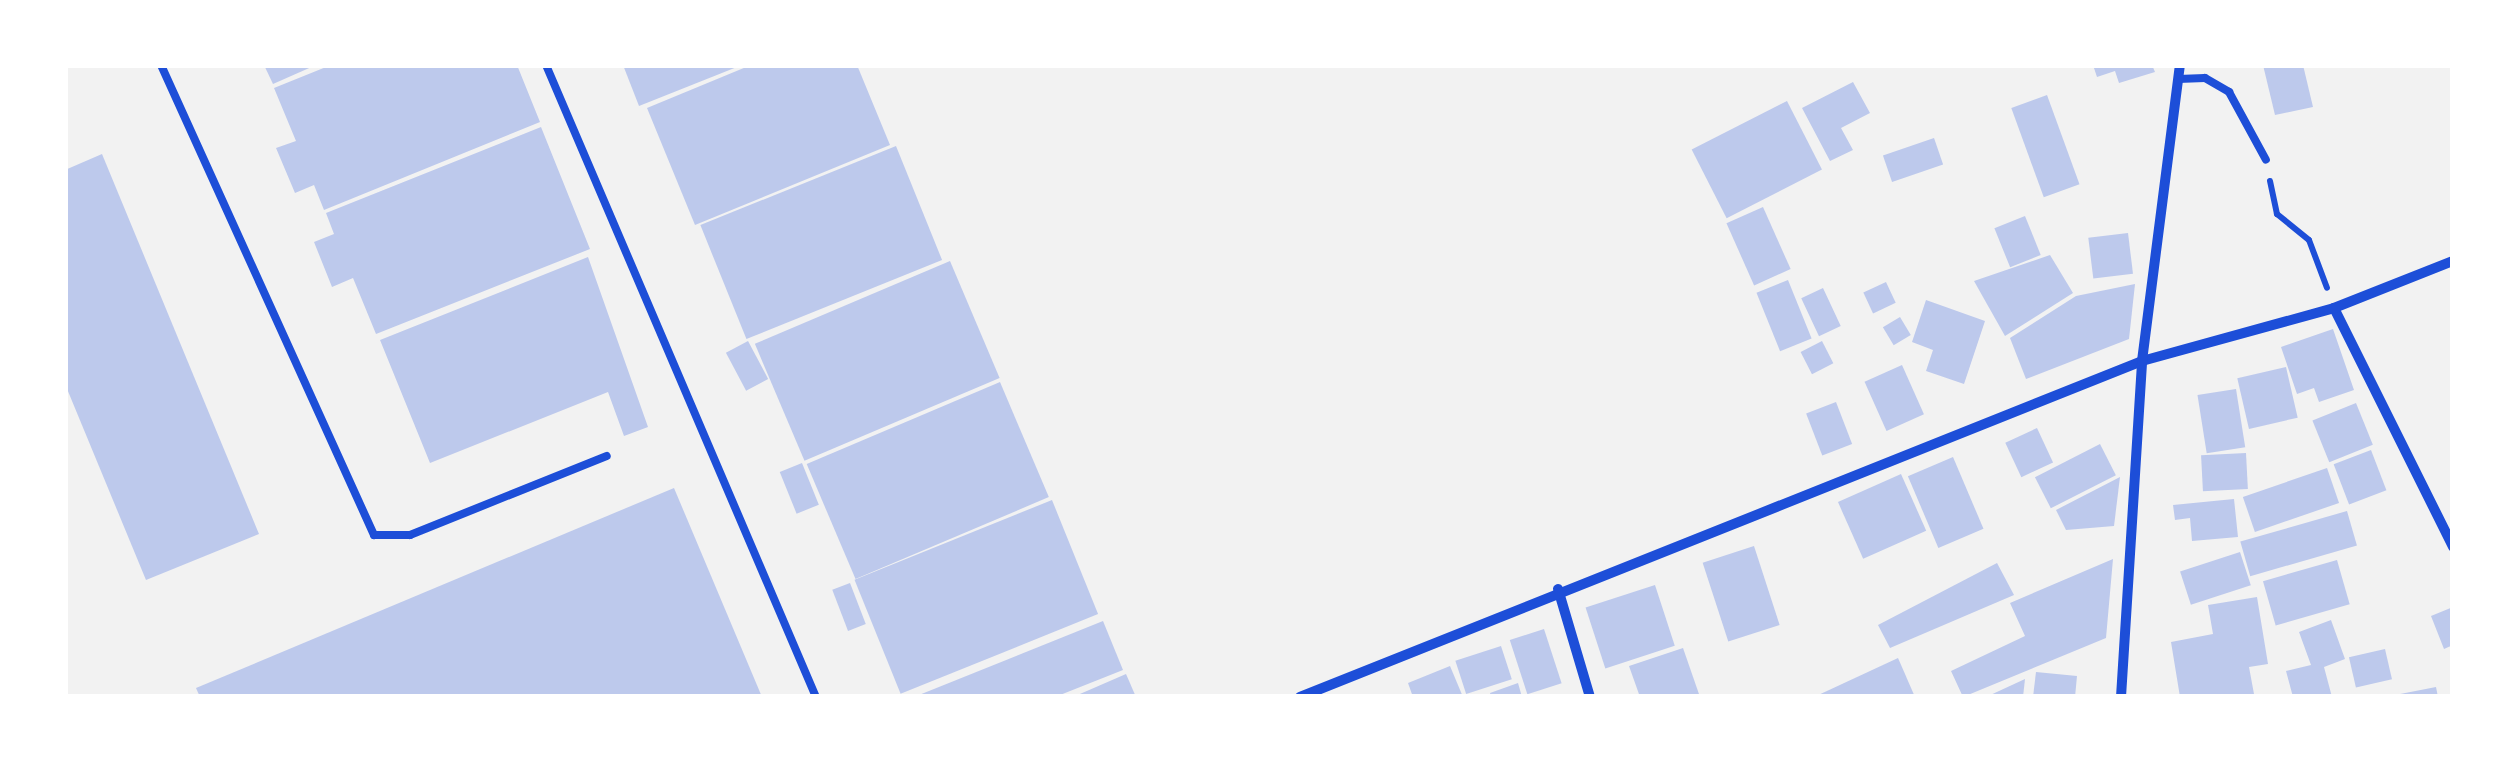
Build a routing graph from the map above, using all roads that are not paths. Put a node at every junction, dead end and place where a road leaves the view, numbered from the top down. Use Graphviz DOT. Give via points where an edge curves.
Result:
graph roads {
  1 [pos="161,65"];
  2 [pos="546,65"];
  3 [pos="2180,65"];
  4 [pos="2178,80"];
  5 [pos="2266,160"];
  6 [pos="2453,261"];
  7 [pos="2334,308"];
  8 [pos="2142,361"];
  9 [pos="606,456"];
  10 [pos="2453,547"];
  11 [pos="1558,589"];
  12 [pos="816,697"];
  13 [pos="1300,697"];
  14 [pos="1590,697"];
  15 [pos="2121,697"];
  1 -- 9 [label="lane" via="374,535 410,535"];
  2 -- 12 [label="lane"];
  3 -- 4 [label="street"];
  4 -- 5 [label="lane" via="2205,78 2228,92"];
  4 -- 8 [label="street"];
  6 -- 7 [label="street"];
  7 -- 8 [label="street"];
  7 -- 10 [label="street"];
  8 -- 11 [label="street"];
  8 -- 15 [label="street"];
  11 -- 13 [label="street"];
  11 -- 14 [label="street"];
}
